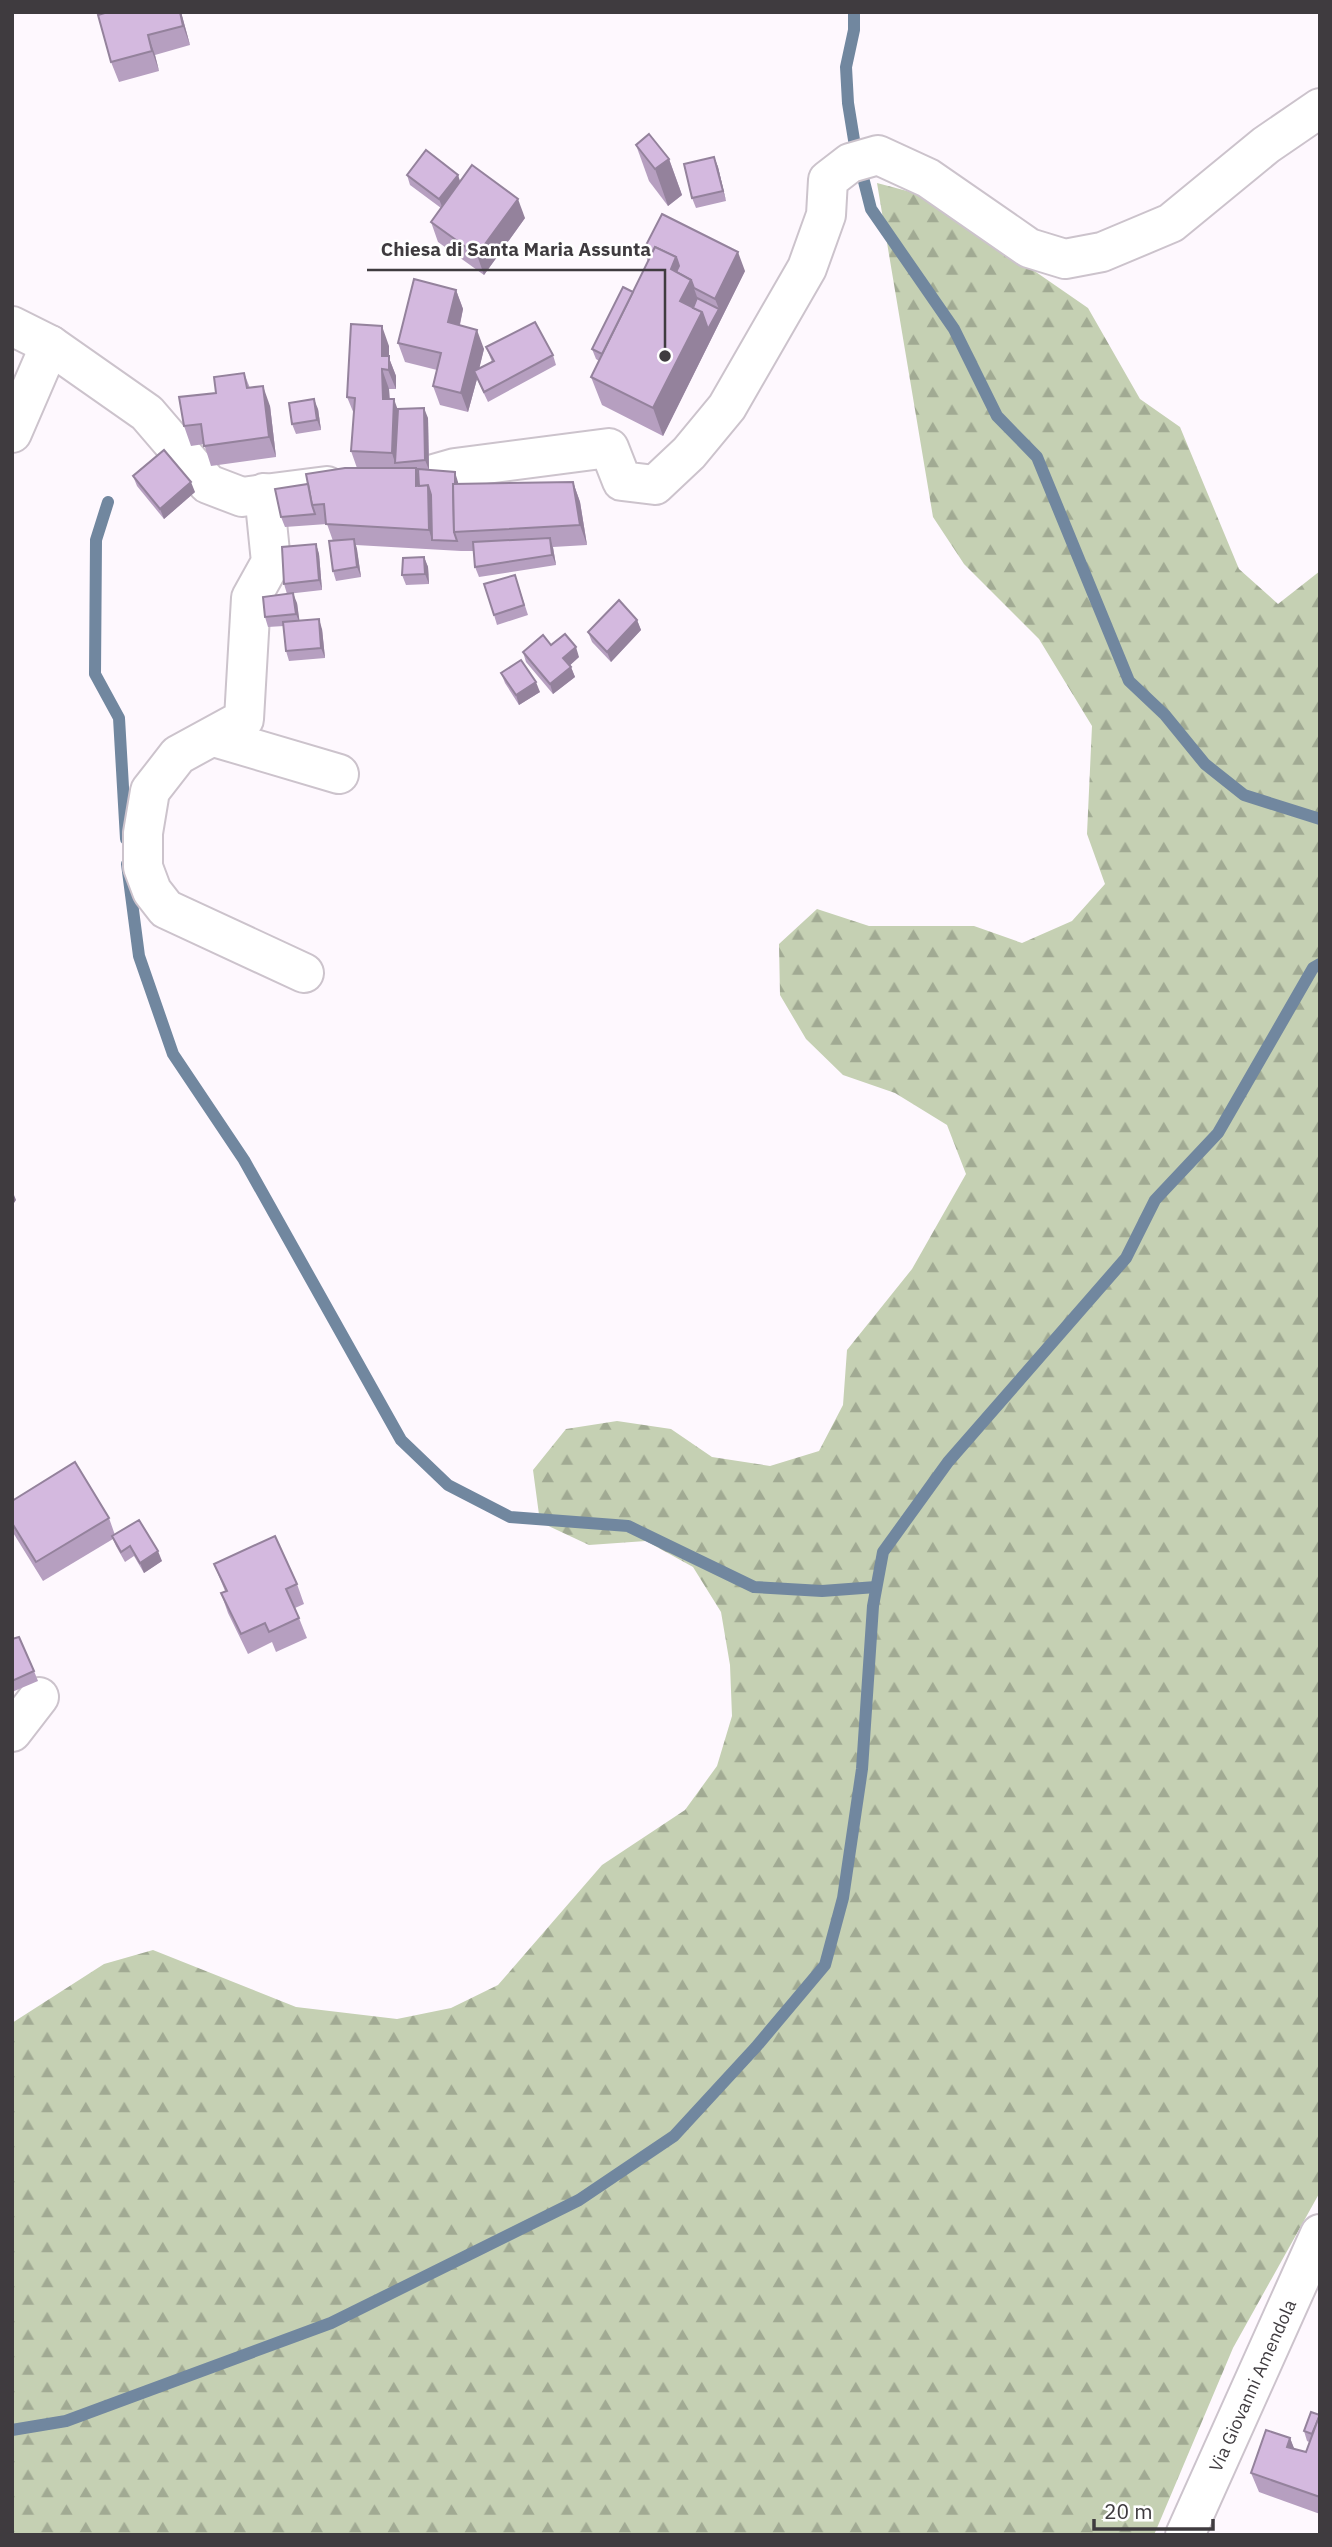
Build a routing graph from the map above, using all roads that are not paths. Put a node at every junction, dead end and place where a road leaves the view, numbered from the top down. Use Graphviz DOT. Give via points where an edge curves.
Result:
graph roads {
  1 [pos="1320,108"];
  2 [pos="12,326"];
  3 [pos="50,345"];
  4 [pos="12,433"];
  5 [pos="264,493"];
  6 [pos="214,737"];
  7 [pos="339,774"];
  8 [pos="304,973"];
  9 [pos="39,1697"];
  10 [pos="12,1732"];
  11 [pos="1320,2235"];
  12 [pos="1203,2517"];
  13 [pos="1185,2535"];
  1 -- 5 [label="street" via="1266,145 1171,223 1102,251 1065,259 1029,248 929,178 878,155 850,163 828,180 825,215 807,268 727,407 655,485 622,481 609,448 455,468 413,480"];
  2 -- 3 [label="street"];
  3 -- 4 [label="street"];
  3 -- 5 [label="street" via="147,414 208,484 242,497"];
  5 -- 6 [label="street" via="271,562 251,598 244,719"];
  6 -- 7 [label="street"];
  6 -- 8 [label="street" via="178,755 150,791 143,833 147,879 166,909"];
  9 -- 10 [label="street"];
  11 -- 12 [label="street, Via Giovanni Amendola"];
  12 -- 13 [label="street, Via Giovanni Amendola"];
}
